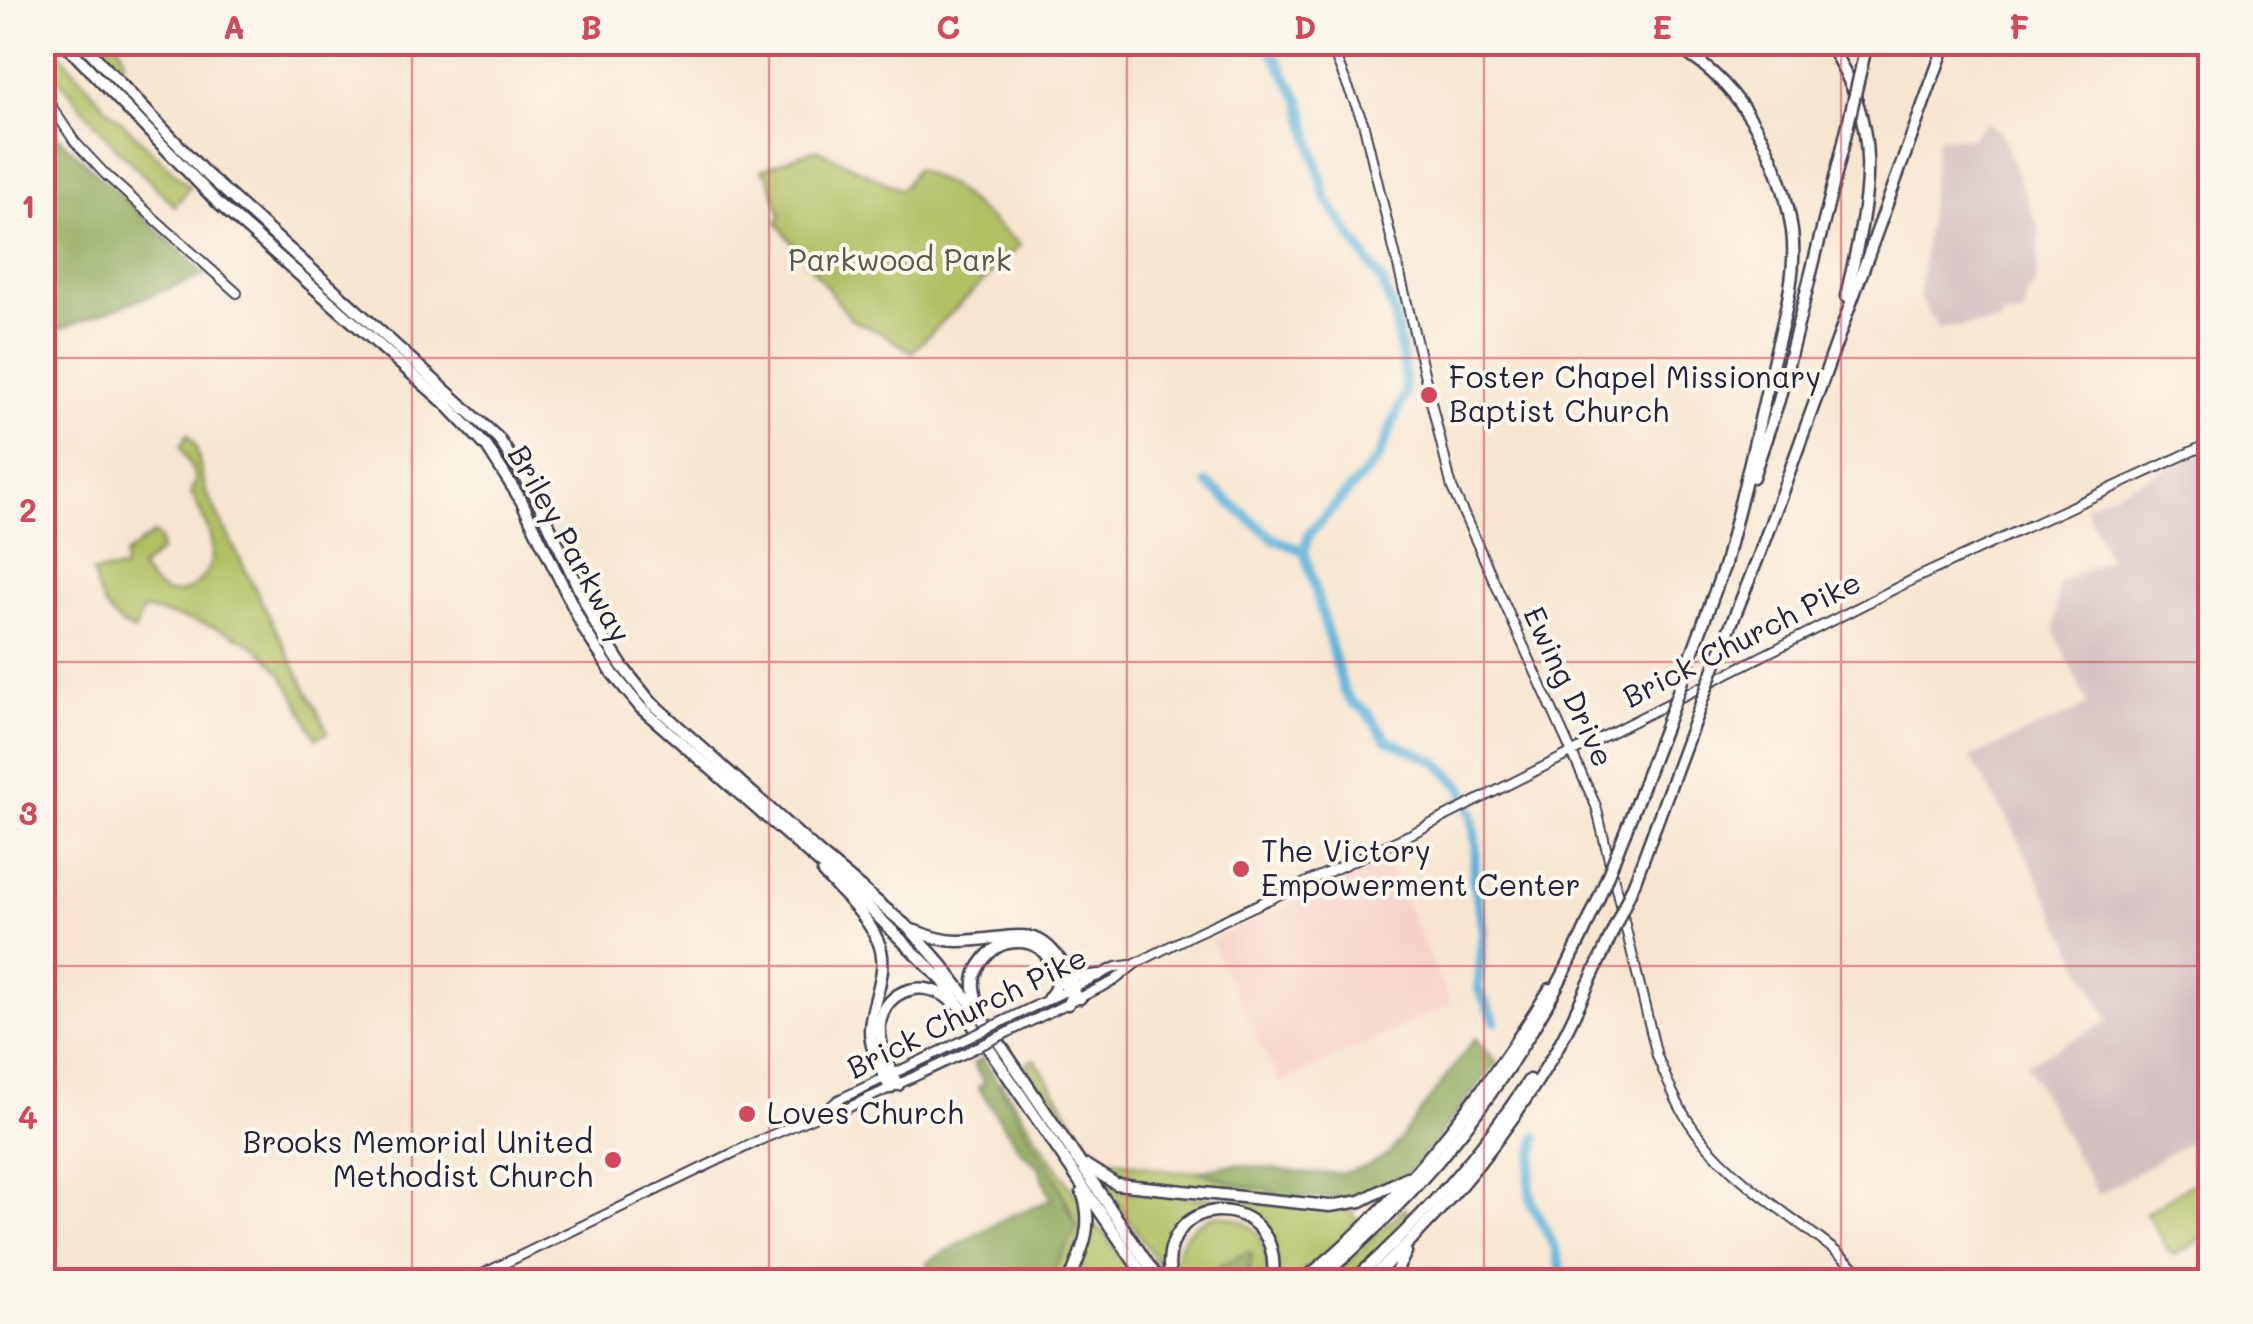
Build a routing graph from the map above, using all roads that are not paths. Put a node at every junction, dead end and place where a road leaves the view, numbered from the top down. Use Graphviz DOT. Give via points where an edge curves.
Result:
graph roads {
  1 [pos="63,42"];
  2 [pos="1329,42"];
  3 [pos="1665,42"];
  4 [pos="1827,42"];
  5 [pos="1946,42"];
  6 [pos="1867,45"];
  7 [pos="84,46"];
  8 [pos="42,92"];
  9 [pos="200,176"];
  10 [pos="237,292"];
  11 [pos="1836,341"];
  12 [pos="2210,444"];
  13 [pos="554,554"];
  14 [pos="1724,567"];
  15 [pos="569,584"];
  16 [pos="1573,751"];
  17 [pos="784,832"];
  18 [pos="910,929"];
  19 [pos="1580,942"];
  20 [pos="1135,964"];
  21 [pos="1062,970"];
  22 [pos="1099,975"];
  23 [pos="1073,994"];
  24 [pos="1580,998"];
  25 [pos="1048,1000"];
  26 [pos="985,1022"];
  27 [pos="1003,1066"];
  28 [pos="892,1081"];
  29 [pos="1060,1151"];
  30 [pos="1075,1155"];
  31 [pos="1417,1171"];
  32 [pos="1425,1228"];
  33 [pos="466,1282"];
  34 [pos="1070,1282"];
  35 [pos="1148,1282"];
  36 [pos="1160,1282"];
  37 [pos="1170,1282"];
  38 [pos="1272,1282"];
  39 [pos="1302,1282"];
  40 [pos="1316,1282"];
  41 [pos="1352,1282"];
  42 [pos="1367,1282"];
  43 [pos="1391,1282"];
  44 [pos="1870,1282"];
  1 -- 9 [label="highway, Briley Parkway"];
  2 -- 16 [label="main road, Ewing Drive" via="1363,122 1452,488"];
  3 -- 14 [label="highway" via="1725,86 1758,128 1792,232 1786,304"];
  4 -- 11 [label="highway" via="1858,99 1868,156 1867,202"];
  5 -- 11 [label="highway"];
  6 -- 14 [label="highway, bridge" via="1779,400"];
  7 -- 9 [label="highway, Briley Parkway"];
  8 -- 10 [label="main road" via="105,174"];
  9 -- 13 [label="highway, Briley Parkway" via="219,204 473,432"];
  9 -- 13 [label="highway, Briley Parkway" via="227,193 498,438 533,490"];
  11 -- 24 [label="highway, bridge" via="1635,881"];
  12 -- 16 [label="main road, Brick Church Pike" via="1983,545"];
  13 -- 15 [label="highway, Briley Parkway"];
  14 -- 19 [label="highway, bridge"];
  15 -- 17 [label="highway, Briley Parkway" via="604,660 641,708"];
  15 -- 18 [label="highway, Briley Parkway" via="650,701"];
  16 -- 20 [label="main road, Brick Church Pike"];
  16 -- 44 [label="main road, Ewing Drive" via="1608,846 1657,1056 1688,1120 1732,1170"];
  17 -- 27 [label="highway, Briley Parkway" via="943,981"];
  17 -- 28 [label="highway" via="879,941 881,982 870,1036"];
  18 -- 21 [label="highway" via="954,941 1028,936 1052,949"];
  18 -- 26 [label="highway, Briley Parkway"];
  19 -- 31 [label="highway" via="1498,1067"];
  19 -- 40 [label="highway" via="1537,1025 1474,1118 1400,1205"];
  20 -- 22 [label="main road, Brick Church Pike"];
  20 -- 23 [label="main road, Brick Church Pike" via="1114,981"];
  21 -- 22 [label="highway"];
  21 -- 23 [label="highway"];
  21 -- 25 [label="highway"];
  21 -- 26 [label="highway" via="1024,942 989,952 974,985"];
  22 -- 23 [label="main road, Brick Church Pike"];
  23 -- 25 [label="main road, Brick Church Pike"];
  23 -- 28 [label="main road, Brick Church Pike, bridge" via="1019,1028"];
  24 -- 32 [label="highway" via="1516,1114"];
  24 -- 41 [label="highway" via="1481,1147"];
  25 -- 28 [label="main road, Brick Church Pike, bridge"];
  26 -- 30 [label="highway, Briley Parkway"];
  27 -- 28 [label="highway" via="951,999 919,988 896,996 882,1016"];
  27 -- 29 [label="highway, Briley Parkway"];
  28 -- 33 [label="main road, Brick Church Pike" via="838,1100 823,1113"];
  29 -- 34 [label="highway" via="1088,1217"];
  29 -- 35 [label="highway, Briley Parkway"];
  30 -- 31 [label="highway" via="1116,1184 1330,1206 1362,1201"];
  30 -- 36 [label="highway, Briley Parkway"];
  31 -- 39 [label="highway"];
  32 -- 42 [label="highway"];
  32 -- 43 [label="highway"];
  37 -- 38 [label="highway" via="1178,1233 1196,1216 1224,1209 1261,1230 1273,1256"];
}
